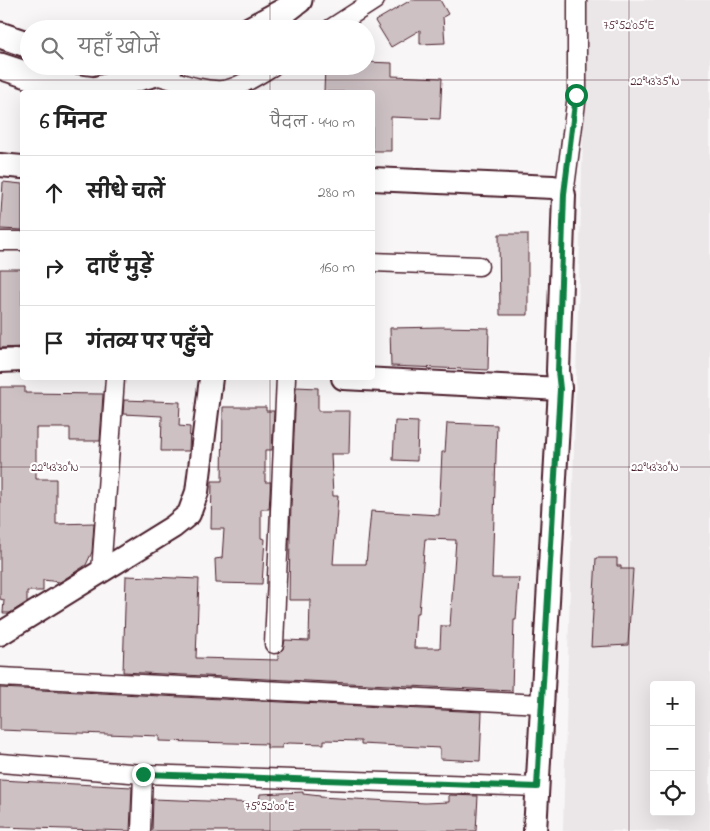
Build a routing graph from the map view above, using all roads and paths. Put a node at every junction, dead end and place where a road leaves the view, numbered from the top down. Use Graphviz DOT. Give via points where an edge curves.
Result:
graph roads {
  1 [pos="375,0"];
  2 [pos="577,0"];
  3 [pos="292,5"];
  4 [pos="266,20"];
  5 [pos="344,20"];
  6 [pos="0,35"];
  7 [pos="20,41"];
  8 [pos="0,66"];
  9 [pos="20,73"];
  10 [pos="27,75"];
  11 [pos="112,75"];
  12 [pos="173,75"];
  13 [pos="259,75"];
  14 [pos="94,90"];
  15 [pos="94,90"];
  16 [pos="216,90"];
  17 [pos="226,90"];
  18 [pos="0,165"];
  19 [pos="20,167"];
  20 [pos="375,180"];
  21 [pos="564,194"];
  22 [pos="0,241"];
  23 [pos="20,241"];
  24 [pos="375,262"];
  25 [pos="479,266"];
  26 [pos="20,360"];
  27 [pos="0,361"];
  28 [pos="115,380"];
  29 [pos="210,380"];
  30 [pos="286,380"];
  31 [pos="375,380"];
  32 [pos="560,389"];
  33 [pos="102,572"];
  34 [pos="0,634"];
  35 [pos="274,644"];
  36 [pos="0,677"];
  37 [pos="541,704"];
  38 [pos="0,763"];
  39 [pos="143,774"];
  40 [pos="537,787"];
  41 [pos="141,831"];
  42 [pos="535,831"];
  1 -- 5 [label="street"];
  2 -- 21 [label="street" via="576,95"];
  3 -- 4 [label="main road"];
  6 -- 7 [label="main road"];
  8 -- 9 [label="main road"];
  10 -- 15 [label="main road" via="58,85"];
  11 -- 14 [label="main road"];
  12 -- 16 [label="street" via="200,88"];
  13 -- 17 [label="street"];
  18 -- 19 [label="street"];
  20 -- 21 [label="street" via="553,187"];
  21 -- 32 [label="street"];
  22 -- 23 [label="street"];
  24 -- 25 [label="street"];
  26 -- 27 [label="street"];
  28 -- 33 [label="street"];
  29 -- 33 [label="street" via="197,492 189,514"];
  30 -- 35 [label="street"];
  31 -- 32 [label="street"];
  32 -- 37 [label="street"];
  33 -- 34 [label="street"];
  36 -- 37 [label="street"];
  37 -- 40 [label="street"];
  38 -- 39 [label="street"];
  39 -- 40 [label="street"];
  39 -- 41 [label="street"];
  40 -- 42 [label="street"];
}
